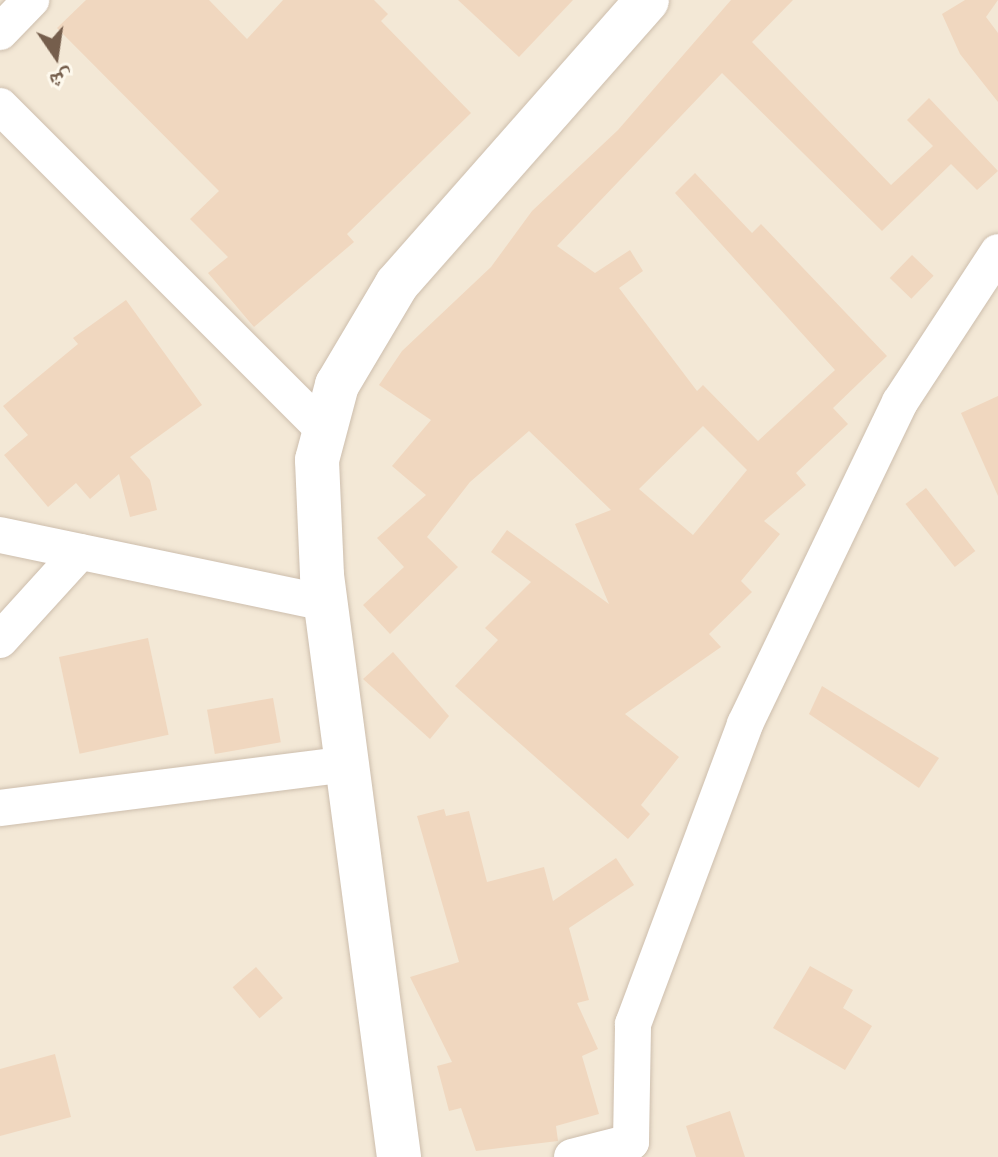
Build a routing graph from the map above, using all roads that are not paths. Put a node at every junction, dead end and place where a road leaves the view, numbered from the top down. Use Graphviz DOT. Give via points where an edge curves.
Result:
graph roads {
  1 [pos="31,0"];
  2 [pos="647,0"];
  3 [pos="0,32"];
  4 [pos="8,129"];
  5 [pos="998,252"];
  6 [pos="325,431"];
  7 [pos="0,535"];
  8 [pos="80,552"];
  9 [pos="325,603"];
  10 [pos="0,640"];
  11 [pos="346,764"];
  12 [pos="0,808"];
  13 [pos="634,1150"];
  14 [pos="399,1157"];
  15 [pos="572,1157"];
  1 -- 3 [label="street"];
  2 -- 6 [label="street" via="397,284 337,385"];
  4 -- 6 [label="street"];
  5 -- 13 [label="street" via="900,402 745,724 633,1024"];
  6 -- 9 [label="street" via="317,460"];
  7 -- 8 [label="street"];
  8 -- 9 [label="street"];
  8 -- 10 [label="street"];
  9 -- 11 [label="street"];
  11 -- 12 [label="street"];
  11 -- 14 [label="street"];
  13 -- 15 [label="street"];
}
